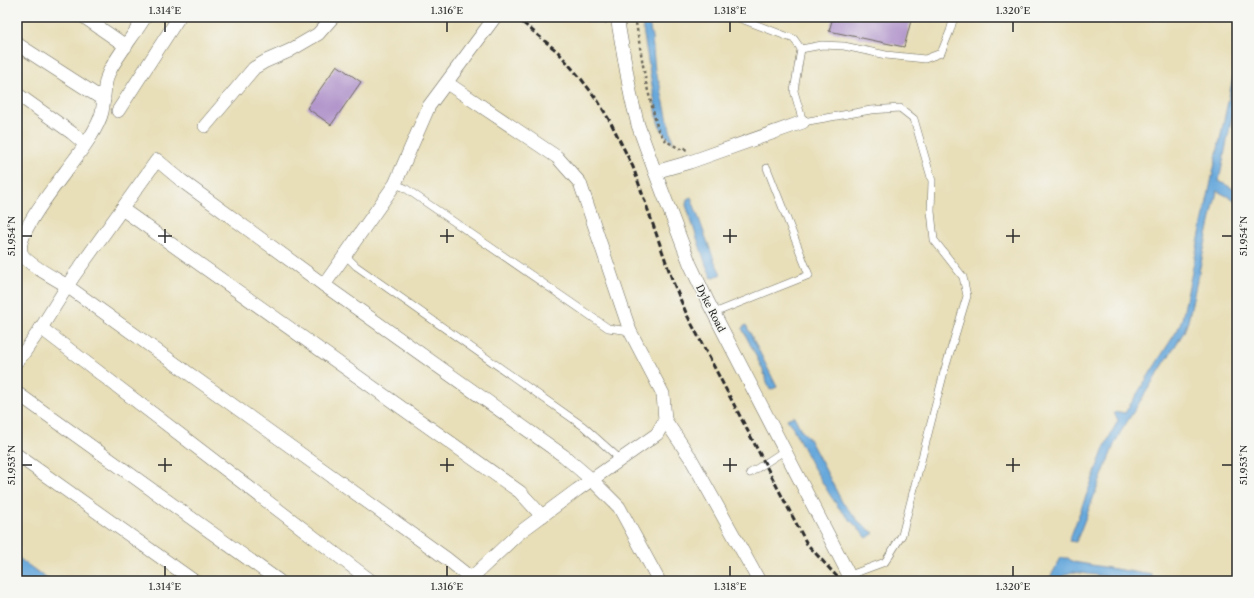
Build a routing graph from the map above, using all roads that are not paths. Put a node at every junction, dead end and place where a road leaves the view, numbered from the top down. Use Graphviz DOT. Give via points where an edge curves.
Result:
graph roads {
  1 [pos="84,17"];
  2 [pos="145,17"];
  3 [pos="180,17"];
  4 [pos="333,17"];
  5 [pos="495,17"];
  6 [pos="591,17"];
  7 [pos="602,17"];
  8 [pos="617,17"];
  9 [pos="736,17"];
  10 [pos="954,17"];
  11 [pos="17,44"];
  12 [pos="126,46"];
  13 [pos="801,49"];
  14 [pos="447,82"];
  15 [pos="17,94"];
  16 [pos="104,100"];
  17 [pos="118,111"];
  18 [pos="803,122"];
  19 [pos="205,126"];
  20 [pos="85,144"];
  21 [pos="767,168"];
  22 [pos="655,172"];
  23 [pos="394,184"];
  24 [pos="122,209"];
  25 [pos="22,224"];
  26 [pos="345,255"];
  27 [pos="324,285"];
  28 [pos="67,286"];
  29 [pos="714,313"];
  30 [pos="41,328"];
  31 [pos="630,331"];
  32 [pos="19,355"];
  33 [pos="17,393"];
  34 [pos="666,420"];
  35 [pos="784,451"];
  36 [pos="17,454"];
  37 [pos="620,460"];
  38 [pos="750,473"];
  39 [pos="592,480"];
  40 [pos="542,516"];
  41 [pos="851,578"];
  42 [pos="469,580"];
  43 [pos="194,581"];
  44 [pos="279,581"];
  45 [pos="371,581"];
  46 [pos="659,581"];
  47 [pos="759,581"];
  1 -- 12 [label="street"];
  2 -- 12 [label="street"];
  3 -- 17 [label="street"];
  4 -- 19 [label="street" via="318,34 254,68"];
  5 -- 14 [label="street"];
  6 -- 7 [label="street"];
  8 -- 22 [label="street, Dyke Road" via="631,97"];
  9 -- 13 [label="lane" via="794,39"];
  10 -- 13 [label="lane" via="942,53 925,59 886,55 844,46 822,45"];
  11 -- 16 [label="street"];
  12 -- 16 [label="street" via="110,71 105,84"];
  13 -- 18 [label="lane" via="794,92"];
  14 -- 23 [label="street" via="429,106"];
  14 -- 31 [label="street" via="557,157 580,183"];
  15 -- 20 [label="street"];
  16 -- 20 [label="street" via="99,121"];
  18 -- 22 [label="street"];
  18 -- 41 [label="lane" via="871,110 900,108 914,119 932,181 931,211 934,240 963,277 967,296 944,372 902,535 885,562"];
  20 -- 25 [label="street"];
  21 -- 29 [label="lane" via="809,275"];
  22 -- 29 [label="street, Dyke Road" via="690,264"];
  23 -- 26 [label="street"];
  23 -- 31 [label="lane" via="405,188 608,328"];
  24 -- 27 [label="street" via="157,160"];
  24 -- 28 [label="street"];
  24 -- 40 [label="street" via="520,492"];
  25 -- 28 [label="street" via="21,253 30,263"];
  26 -- 27 [label="street"];
  26 -- 37 [label="lane" via="356,266 583,426"];
  27 -- 39 [label="street" via="564,456"];
  28 -- 30 [label="street"];
  28 -- 42 [label="street" via="447,559"];
  29 -- 35 [label="street, Dyke Road"];
  30 -- 32 [label="street"];
  30 -- 45 [label="street"];
  31 -- 34 [label="street" via="663,394"];
  33 -- 44 [label="street"];
  34 -- 37 [label="street" via="657,434"];
  34 -- 47 [label="street" via="690,456"];
  35 -- 38 [label="lane"];
  35 -- 41 [label="street, Dyke Road"];
  36 -- 43 [label="street"];
  37 -- 39 [label="street"];
  39 -- 40 [label="street"];
  39 -- 46 [label="street" via="618,507"];
  40 -- 42 [label="street" via="519,533"];
}
